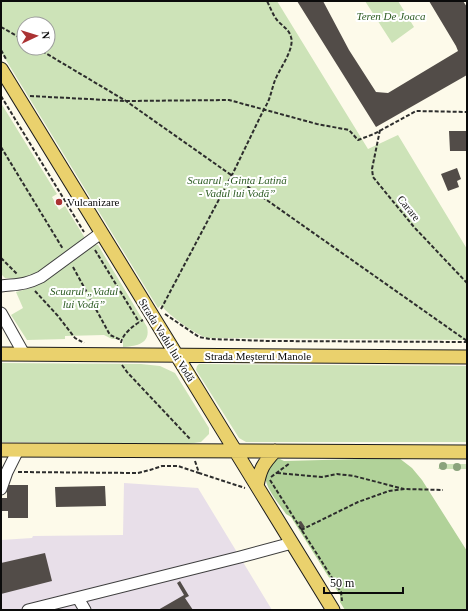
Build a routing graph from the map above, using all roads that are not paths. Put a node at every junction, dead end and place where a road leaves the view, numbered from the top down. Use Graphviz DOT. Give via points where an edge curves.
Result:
graph roads {
  1 [pos="5,66"];
  2 [pos="101,233"];
  3 [pos="1,286"];
  4 [pos="1,313"];
  5 [pos="1,354"];
  6 [pos="24,354"];
  7 [pos="177,355"];
  8 [pos="467,357"];
  9 [pos="1,450"];
  10 [pos="18,450"];
  11 [pos="235,451"];
  12 [pos="275,452"];
  13 [pos="467,452"];
  14 [pos="257,486"];
  15 [pos="1,489"];
  16 [pos="292,543"];
  17 [pos="78,598"];
  18 [pos="339,608"];
  19 [pos="28,610"];
  20 [pos="84,610"];
  1 -- 2 [label="main road, Strada Vadul lui Vodă"];
  2 -- 3 [label="lane" via="41,277 27,284"];
  2 -- 7 [label="main road, Strada Vadul lui Vodă"];
  4 -- 6 [label="lane"];
  5 -- 6 [label="main road, Strada Meșterul Manole"];
  6 -- 7 [label="main road, Strada Meșterul Manole"];
  7 -- 8 [label="main road, Strada Meșterul Manole"];
  7 -- 11 [label="main road, Strada Vadul lui Vodă"];
  9 -- 10 [label="main road"];
  10 -- 11 [label="main road"];
  10 -- 15 [label="lane"];
  11 -- 12 [label="main road"];
  11 -- 14 [label="main road, Strada Vadul lui Vodă"];
  12 -- 13 [label="main road"];
  12 -- 14 [label="main road" via="259,472"];
  14 -- 16 [label="main road, Strada Vadul lui Vodă"];
  16 -- 17 [label="lane"];
  16 -- 18 [label="main road, Strada Vadul lui Vodă"];
  17 -- 19 [label="lane"];
  17 -- 20 [label="lane"];
}
